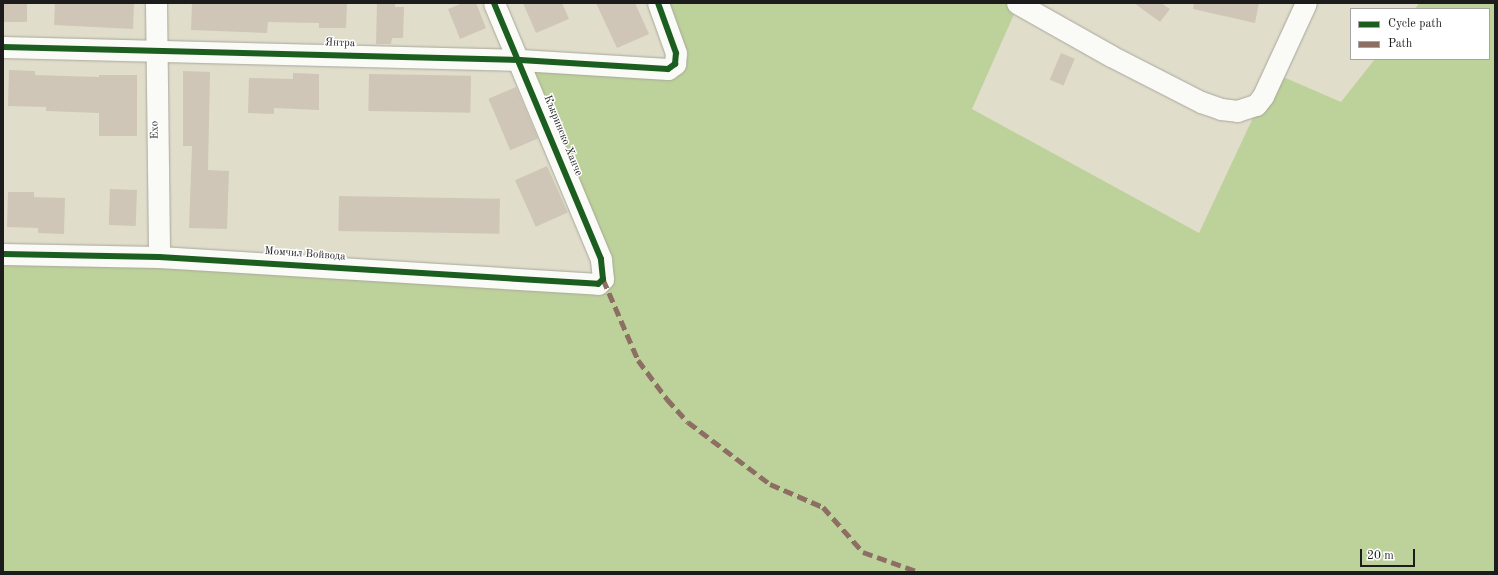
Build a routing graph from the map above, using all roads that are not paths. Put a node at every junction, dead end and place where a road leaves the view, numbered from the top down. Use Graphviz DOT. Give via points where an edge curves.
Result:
graph roads {
  1 [pos="156,3"];
  2 [pos="494,3"];
  3 [pos="658,3"];
  4 [pos="1017,3"];
  5 [pos="1306,3"];
  6 [pos="3,47"];
  7 [pos="155,49"];
  8 [pos="520,60"];
  9 [pos="3,254"];
  10 [pos="159,257"];
  11 [pos="603,279"];
  1 -- 7 [label="street, Ехо"];
  2 -- 8 [label="street, Къкринско Ханче"];
  3 -- 8 [label="street, Янтра" via="673,40 675,64 668,69"];
  4 -- 5 [label="street" via="1111,56 1202,102 1221,109 1237,111 1256,105 1263,96"];
  6 -- 7 [label="street, Янтра"];
  7 -- 8 [label="street, Янтра"];
  7 -- 10 [label="street, Ехо"];
  8 -- 11 [label="street, Къкринско Ханче" via="601,260"];
  9 -- 10 [label="street, Момчил Войвода"];
  10 -- 11 [label="street, Момчил Войвода" via="590,284 598,284"];
}
